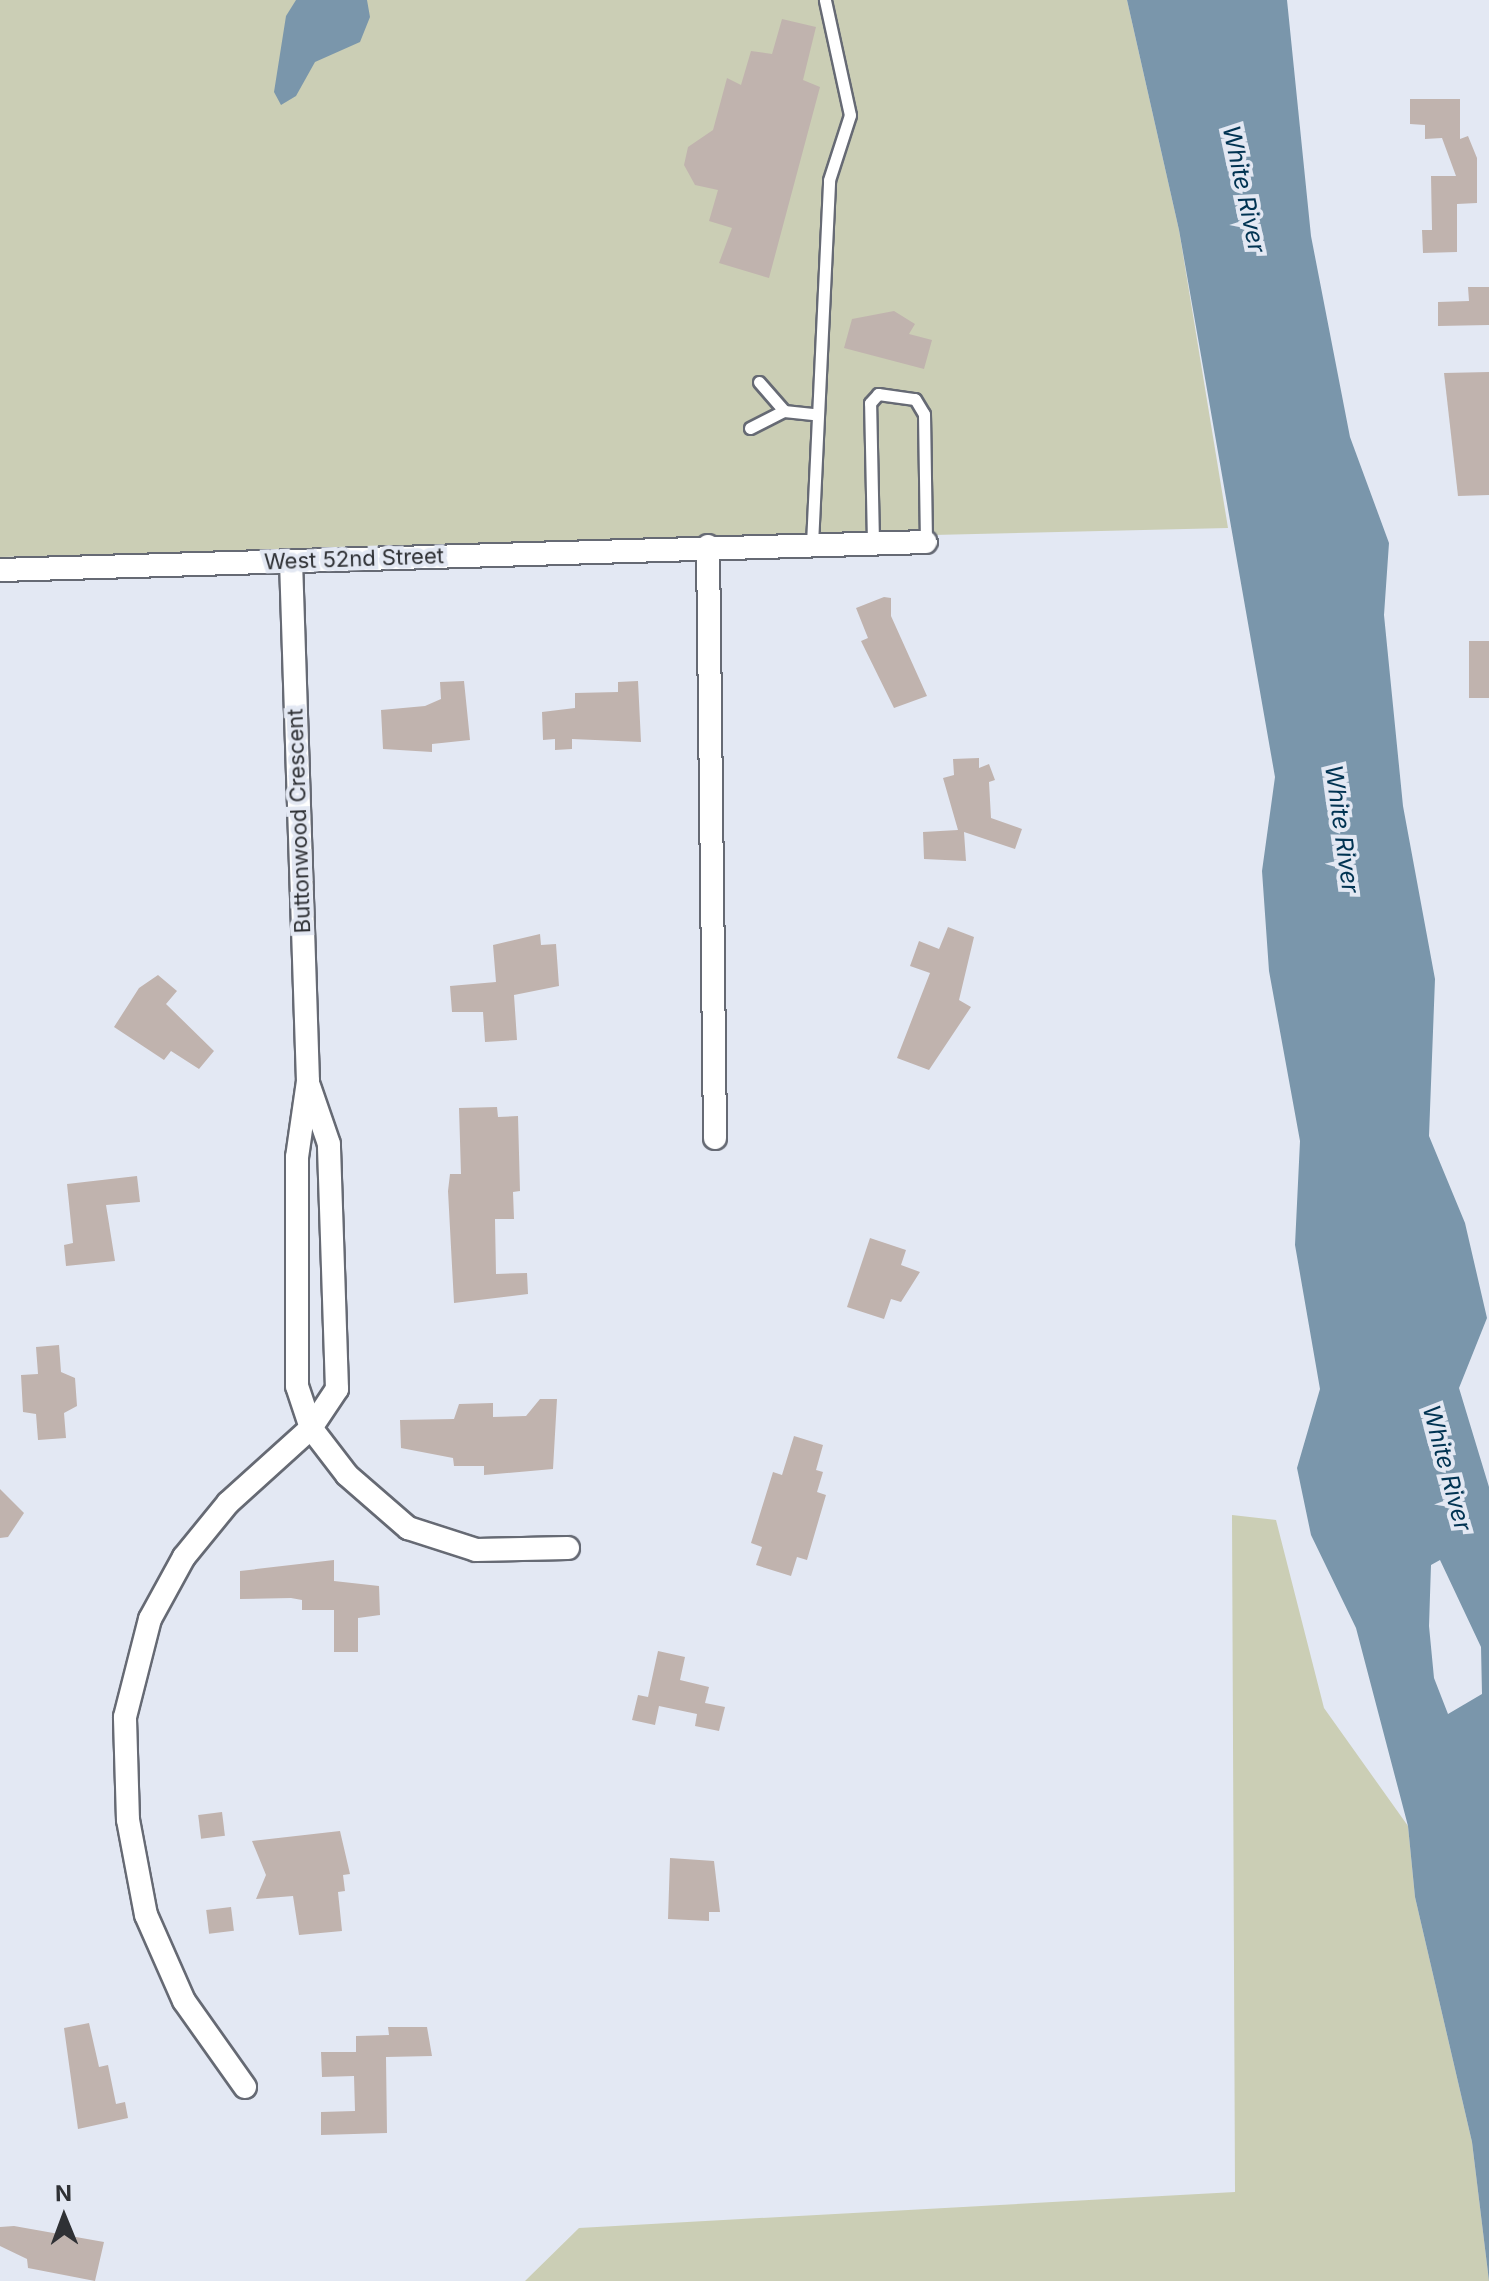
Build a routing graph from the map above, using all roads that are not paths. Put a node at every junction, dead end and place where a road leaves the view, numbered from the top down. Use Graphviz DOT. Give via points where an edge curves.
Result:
graph roads {
  1 [pos="825,0"];
  2 [pos="759,382"];
  3 [pos="784,411"];
  4 [pos="815,414"];
  5 [pos="750,428"];
  6 [pos="873,542"];
  7 [pos="926,542"];
  8 [pos="812,544"];
  9 [pos="708,546"];
  10 [pos="291,561"];
  11 [pos="0,570"];
  12 [pos="308,1081"];
  13 [pos="715,1138"];
  14 [pos="311,1428"];
  15 [pos="568,1548"];
  16 [pos="245,2087"];
  1 -- 4 [label="lane" via="850,115 829,180"];
  2 -- 3 [label="lane"];
  3 -- 4 [label="lane"];
  3 -- 5 [label="lane"];
  4 -- 8 [label="lane"];
  6 -- 7 [label="street, West 52nd Street"];
  6 -- 7 [label="lane" via="870,403 878,394 898,394 915,399 924,414"];
  6 -- 8 [label="street, West 52nd Street"];
  8 -- 9 [label="street, West 52nd Street"];
  9 -- 10 [label="street, West 52nd Street"];
  9 -- 13 [label="street"];
  10 -- 11 [label="street, West 52nd Street"];
  10 -- 12 [label="street, Buttonwood Crescent"];
  12 -- 14 [label="street" via="297,1157 297,1386"];
  12 -- 14 [label="street" via="329,1144 337,1389"];
  14 -- 15 [label="street" via="368,1497 417,1533 476,1550"];
  14 -- 16 [label="street" via="228,1503 184,1557 150,1619 125,1717 128,1820 146,1915 184,2001"];
}
